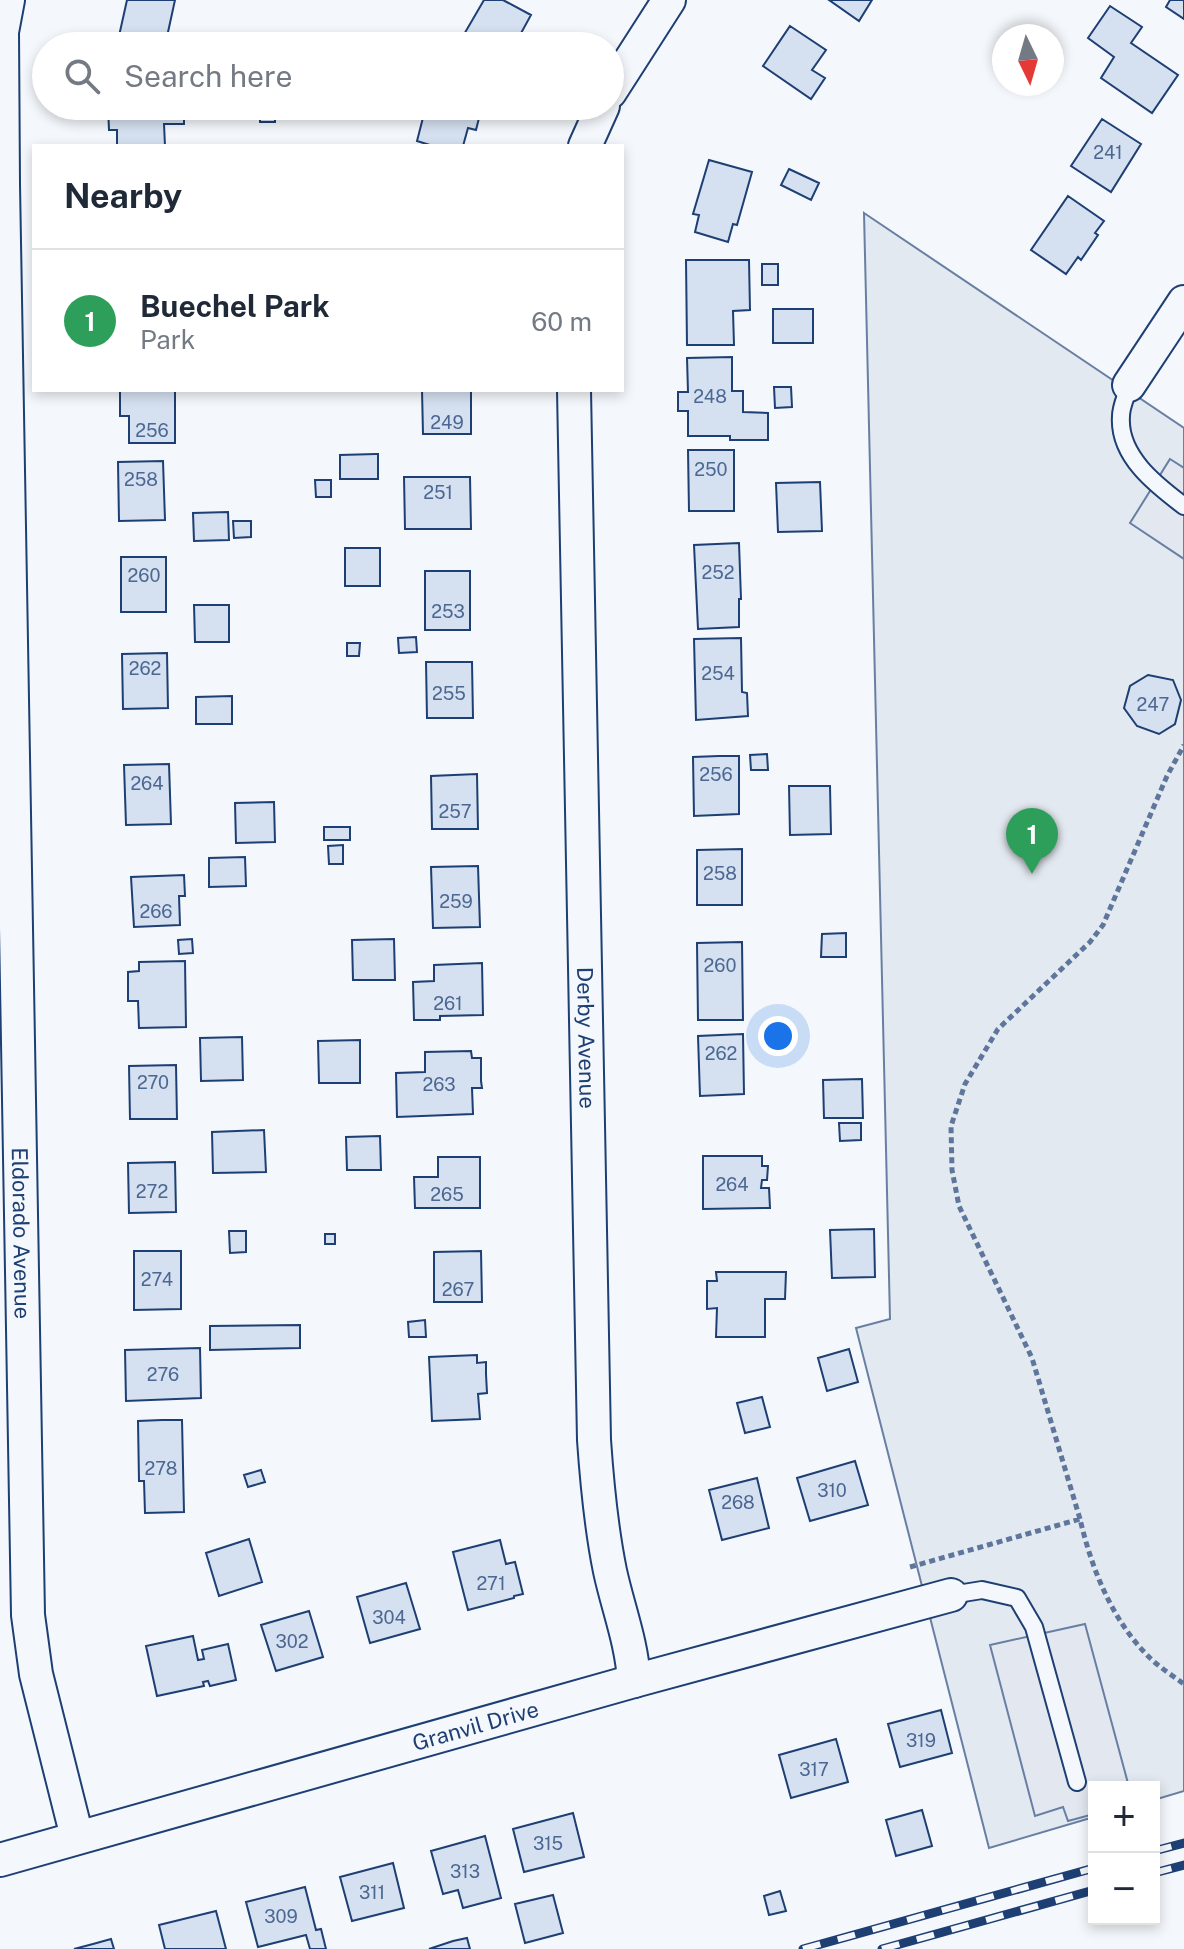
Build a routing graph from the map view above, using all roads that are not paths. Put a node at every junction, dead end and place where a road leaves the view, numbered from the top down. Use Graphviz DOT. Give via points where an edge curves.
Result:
graph roads {
  1 [pos="8,0"];
  2 [pos="669,0"];
  3 [pos="624,70"];
  4 [pos="597,120"];
  5 [pos="586,144"];
  6 [pos="1184,302"];
  7 [pos="1129,385"];
  8 [pos="574,392"];
  9 [pos="1184,506"];
  10 [pos="951,1595"];
  11 [pos="634,1681"];
  12 [pos="1077,1782"];
  13 [pos="77,1837"];
  14 [pos="0,1860"];
  1 -- 13 [label="street, Eldorado Avenue" via="2,32 3,184 28,1615 36,1674"];
  2 -- 3 [label="street"];
  4 -- 5 [label="street"];
  6 -- 7 [label="street"];
  7 -- 9 [label="lane" via="1121,416 1124,440 1137,465"];
  8 -- 11 [label="street, Derby Avenue" via="594,1440 610,1570"];
  10 -- 11 [label="street, Granvil Drive"];
  10 -- 12 [label="lane" via="982,1590 1017,1598 1034,1627"];
  11 -- 13 [label="street, Granvil Drive"];
  13 -- 14 [label="street, Granvil Drive"];
}
